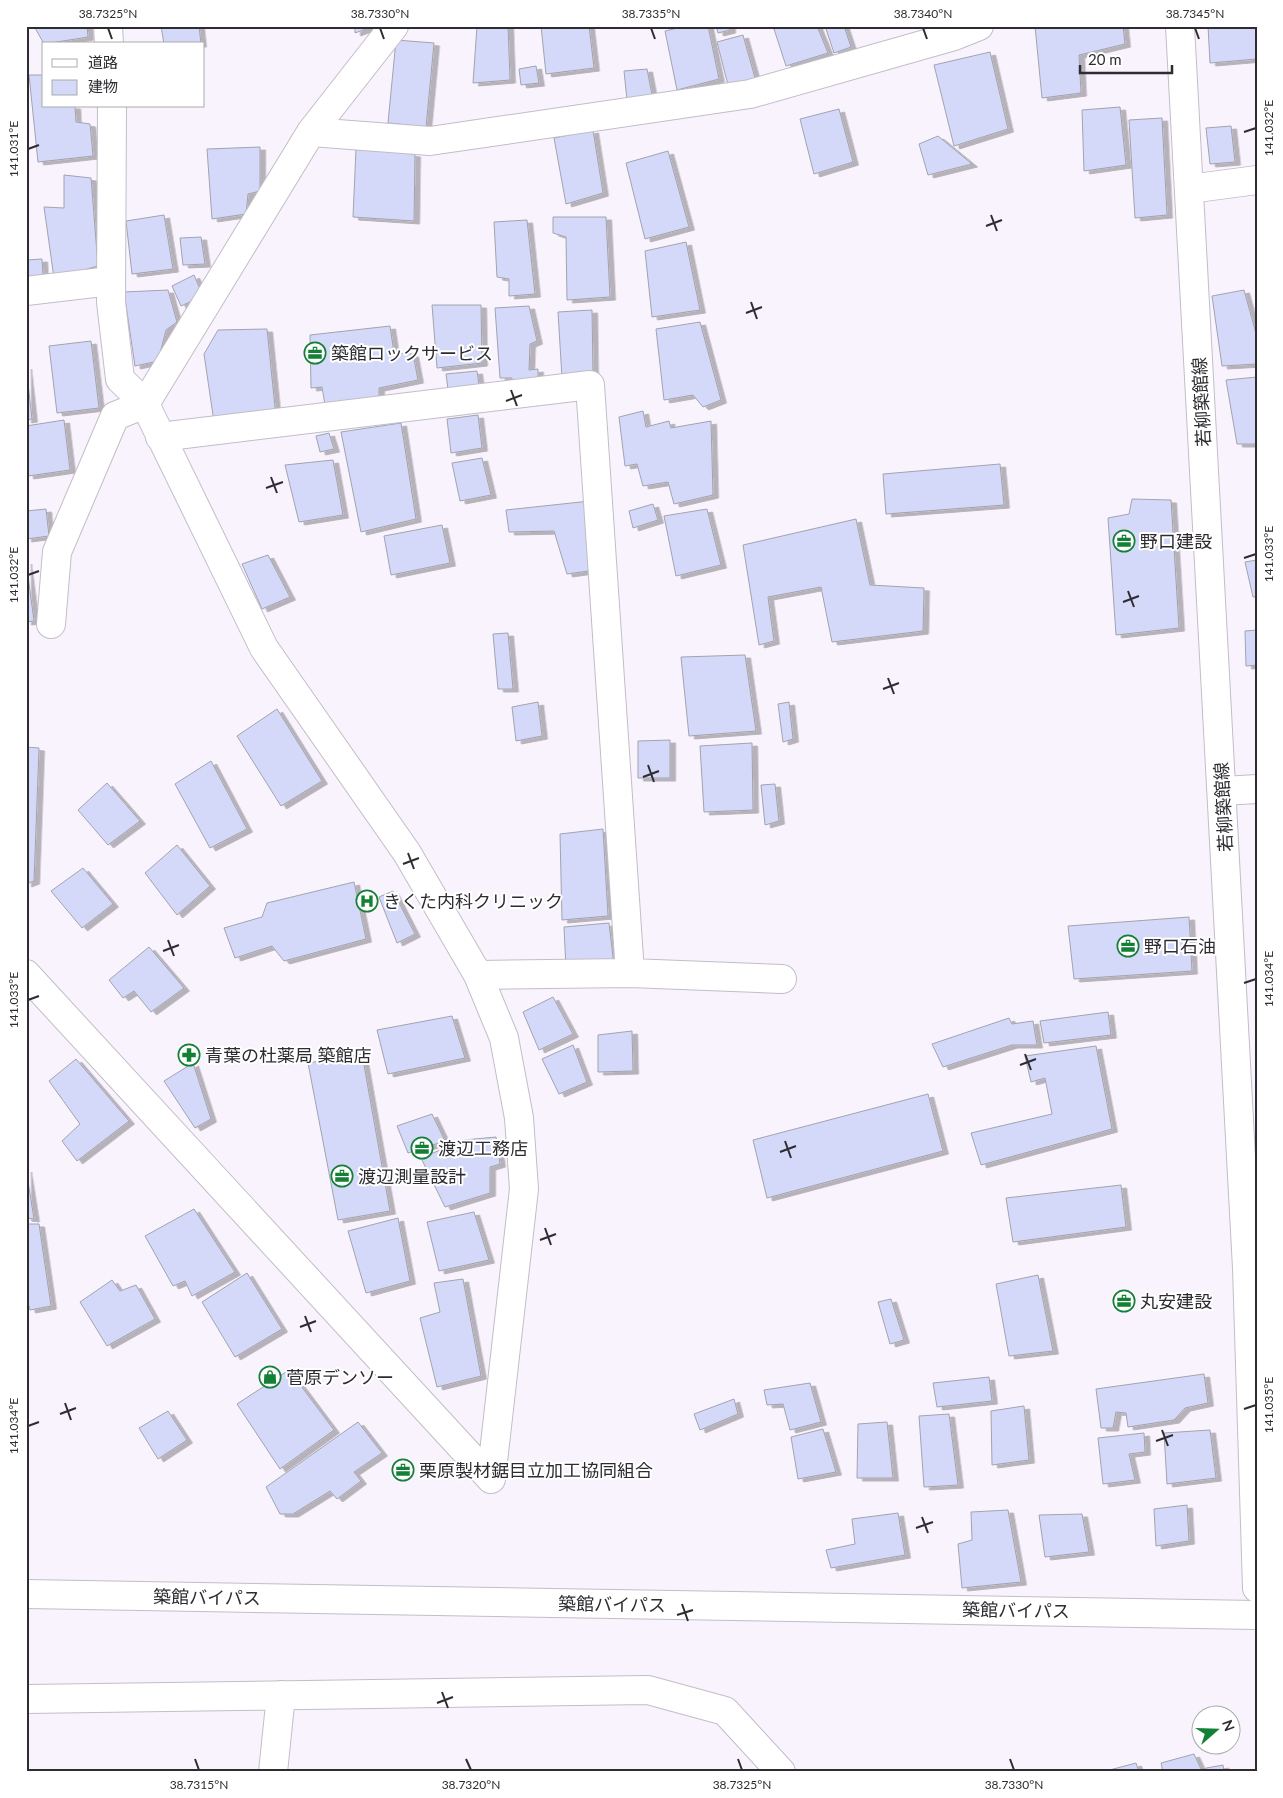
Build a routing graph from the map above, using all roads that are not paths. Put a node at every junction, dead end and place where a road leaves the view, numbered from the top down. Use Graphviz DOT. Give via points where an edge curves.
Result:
graph roads {
  1 [pos="108,26"];
  2 [pos="394,26"];
  3 [pos="978,26"];
  4 [pos="1180,26"];
  5 [pos="109,42"];
  6 [pos="112,108"];
  7 [pos="311,132"];
  8 [pos="1257,180"];
  9 [pos="1189,189"];
  10 [pos="111,281"];
  11 [pos="26,291"];
  12 [pos="145,404"];
  13 [pos="160,437"];
  14 [pos="52,624"];
  15 [pos="1257,789"];
  16 [pos="1223,792"];
  17 [pos="630,973"];
  18 [pos="26,974"];
  19 [pos="478,975"];
  20 [pos="782,979"];
  21 [pos="1257,1588"];
  22 [pos="26,1594"];
  23 [pos="1257,1615"];
  24 [pos="281,1696"];
  25 [pos="26,1699"];
  26 [pos="273,1772"];
  27 [pos="781,1772"];
  1 -- 5 [label="main road"];
  2 -- 7 [label="main road"];
  3 -- 7 [label="main road" via="954,36 750,94 430,141"];
  4 -- 9 [label="main road, 若柳築館線"];
  6 -- 10 [label="main road"];
  7 -- 12 [label="main road"];
  8 -- 9 [label="main road"];
  9 -- 16 [label="main road, 若柳築館線"];
  10 -- 11 [label="main road"];
  10 -- 12 [label="main road" via="110,302 120,379"];
  12 -- 13 [label="main road"];
  12 -- 14 [label="main road" via="115,416 57,552"];
  13 -- 17 [label="main road" via="590,385"];
  13 -- 19 [label="main road" via="264,648 407,853"];
  15 -- 16 [label="main road"];
  16 -- 21 [label="main road, 若柳築館線" via="1246,1268"];
  17 -- 19 [label="main road"];
  17 -- 20 [label="main road"];
  18 -- 19 [label="main road" via="491,1478 524,1189 519,1118 504,1038"];
  22 -- 23 [label="main road, 築館バイパス"];
  24 -- 25 [label="main road"];
  24 -- 26 [label="main road"];
  24 -- 27 [label="main road" via="648,1690 725,1711"];
}
